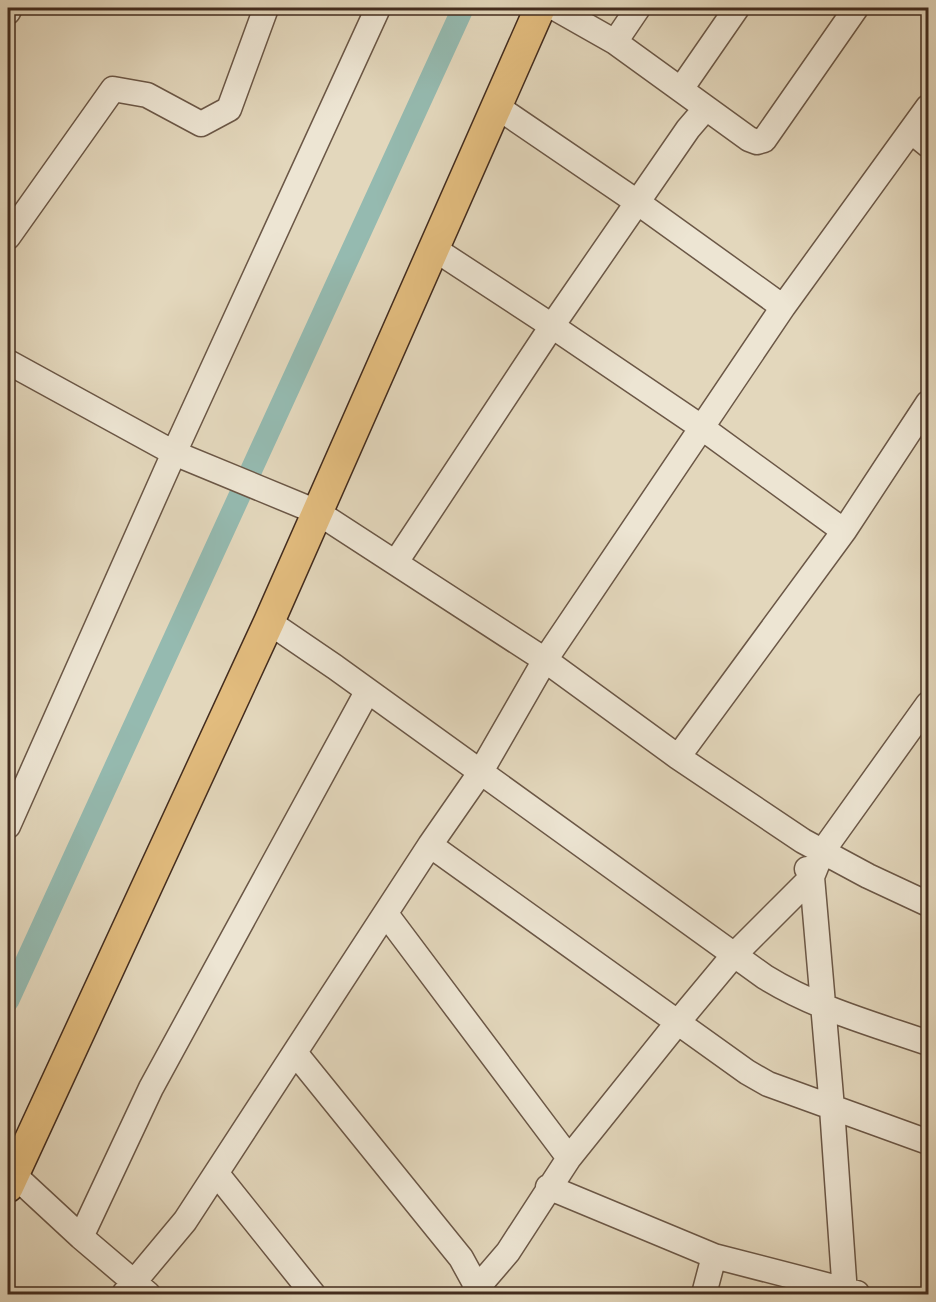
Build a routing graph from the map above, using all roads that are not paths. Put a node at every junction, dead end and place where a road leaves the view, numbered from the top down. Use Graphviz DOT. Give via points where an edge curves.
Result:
graph roads {
  1 [pos="10,8"];
  2 [pos="266,8"];
  3 [pos="378,8"];
  4 [pos="540,8"];
  5 [pos="555,8"];
  6 [pos="638,8"];
  7 [pos="737,8"];
  8 [pos="856,8"];
  9 [pos="8,12"];
  10 [pos="615,42"];
  11 [pos="681,89"];
  12 [pos="496,106"];
  13 [pos="928,107"];
  14 [pos="706,108"];
  15 [pos="920,138"];
  16 [pos="637,202"];
  17 [pos="8,237"];
  18 [pos="433,248"];
  19 [pos="783,307"];
  20 [pos="552,326"];
  21 [pos="8,362"];
  22 [pos="928,403"];
  23 [pos="701,427"];
  24 [pos="183,457"];
  25 [pos="317,512"];
  26 [pos="844,531"];
  27 [pos="396,562"];
  28 [pos="269,622"];
  29 [pos="545,660"];
  30 [pos="367,692"];
  31 [pos="928,704"];
  32 [pos="678,757"];
  33 [pos="480,773"];
  34 [pos="774,821"];
  35 [pos="8,826"];
  36 [pos="430,845"];
  37 [pos="822,852"];
  38 [pos="812,877"];
  39 [pos="928,903"];
  40 [pos="386,914"];
  41 [pos="733,956"];
  42 [pos="823,1007"];
  43 [pos="678,1022"];
  44 [pos="928,1043"];
  45 [pos="296,1054"];
  46 [pos="832,1108"];
  47 [pos="928,1142"];
  48 [pos="568,1158"];
  49 [pos="217,1174"];
  50 [pos="10,1180"];
  51 [pos="548,1187"];
  52 [pos="81,1237"];
  53 [pos="714,1256"];
  54 [pos="135,1290"];
  55 [pos="840,1292"];
  56 [pos="476,1293"];
  57 [pos="313,1294"];
  58 [pos="704,1294"];
  1 -- 9 [label="street"];
  2 -- 17 [label="street" via="229,109 201,124 147,95 112,89"];
  3 -- 24 [label="street"];
  4 -- 12 [label="main road"];
  5 -- 10 [label="street"];
  6 -- 10 [label="street"];
  7 -- 11 [label="street"];
  8 -- 14 [label="street" via="764,140 749,139"];
  10 -- 11 [label="street"];
  11 -- 14 [label="street"];
  12 -- 16 [label="street"];
  12 -- 18 [label="main road"];
  13 -- 15 [label="street"];
  14 -- 16 [label="street"];
  15 -- 19 [label="street"];
  16 -- 19 [label="street"];
  16 -- 20 [label="street"];
  18 -- 20 [label="street"];
  18 -- 25 [label="main road"];
  19 -- 23 [label="street"];
  20 -- 23 [label="street"];
  20 -- 27 [label="street"];
  21 -- 24 [label="street"];
  22 -- 26 [label="street"];
  23 -- 26 [label="street"];
  23 -- 29 [label="street"];
  24 -- 25 [label="street"];
  24 -- 35 [label="street"];
  25 -- 27 [label="street"];
  25 -- 28 [label="main road"];
  26 -- 32 [label="street"];
  27 -- 29 [label="street"];
  28 -- 30 [label="street"];
  28 -- 50 [label="main road"];
  29 -- 32 [label="street"];
  29 -- 33 [label="street"];
  30 -- 33 [label="street"];
  30 -- 52 [label="street" via="151,1088"];
  31 -- 37 [label="street"];
  32 -- 34 [label="street"];
  33 -- 36 [label="street"];
  33 -- 41 [label="street"];
  34 -- 37 [label="street"];
  34 -- 38 [label="street"];
  36 -- 40 [label="street"];
  36 -- 43 [label="street"];
  37 -- 38 [label="street"];
  37 -- 39 [label="street"];
  38 -- 41 [label="street"];
  38 -- 42 [label="street"];
  40 -- 45 [label="street"];
  40 -- 48 [label="street"];
  41 -- 42 [label="street" via="791,993"];
  41 -- 43 [label="street"];
  42 -- 44 [label="street"];
  42 -- 46 [label="street"];
  43 -- 46 [label="street" via="747,1072"];
  43 -- 48 [label="street"];
  45 -- 49 [label="street"];
  45 -- 56 [label="street" via="461,1258"];
  46 -- 47 [label="street"];
  46 -- 55 [label="street"];
  48 -- 51 [label="street"];
  49 -- 54 [label="street"];
  49 -- 57 [label="street"];
  50 -- 52 [label="street"];
  51 -- 53 [label="street"];
  51 -- 56 [label="street" via="508,1252"];
  52 -- 54 [label="street"];
  53 -- 55 [label="street"];
  53 -- 58 [label="street"];
}
